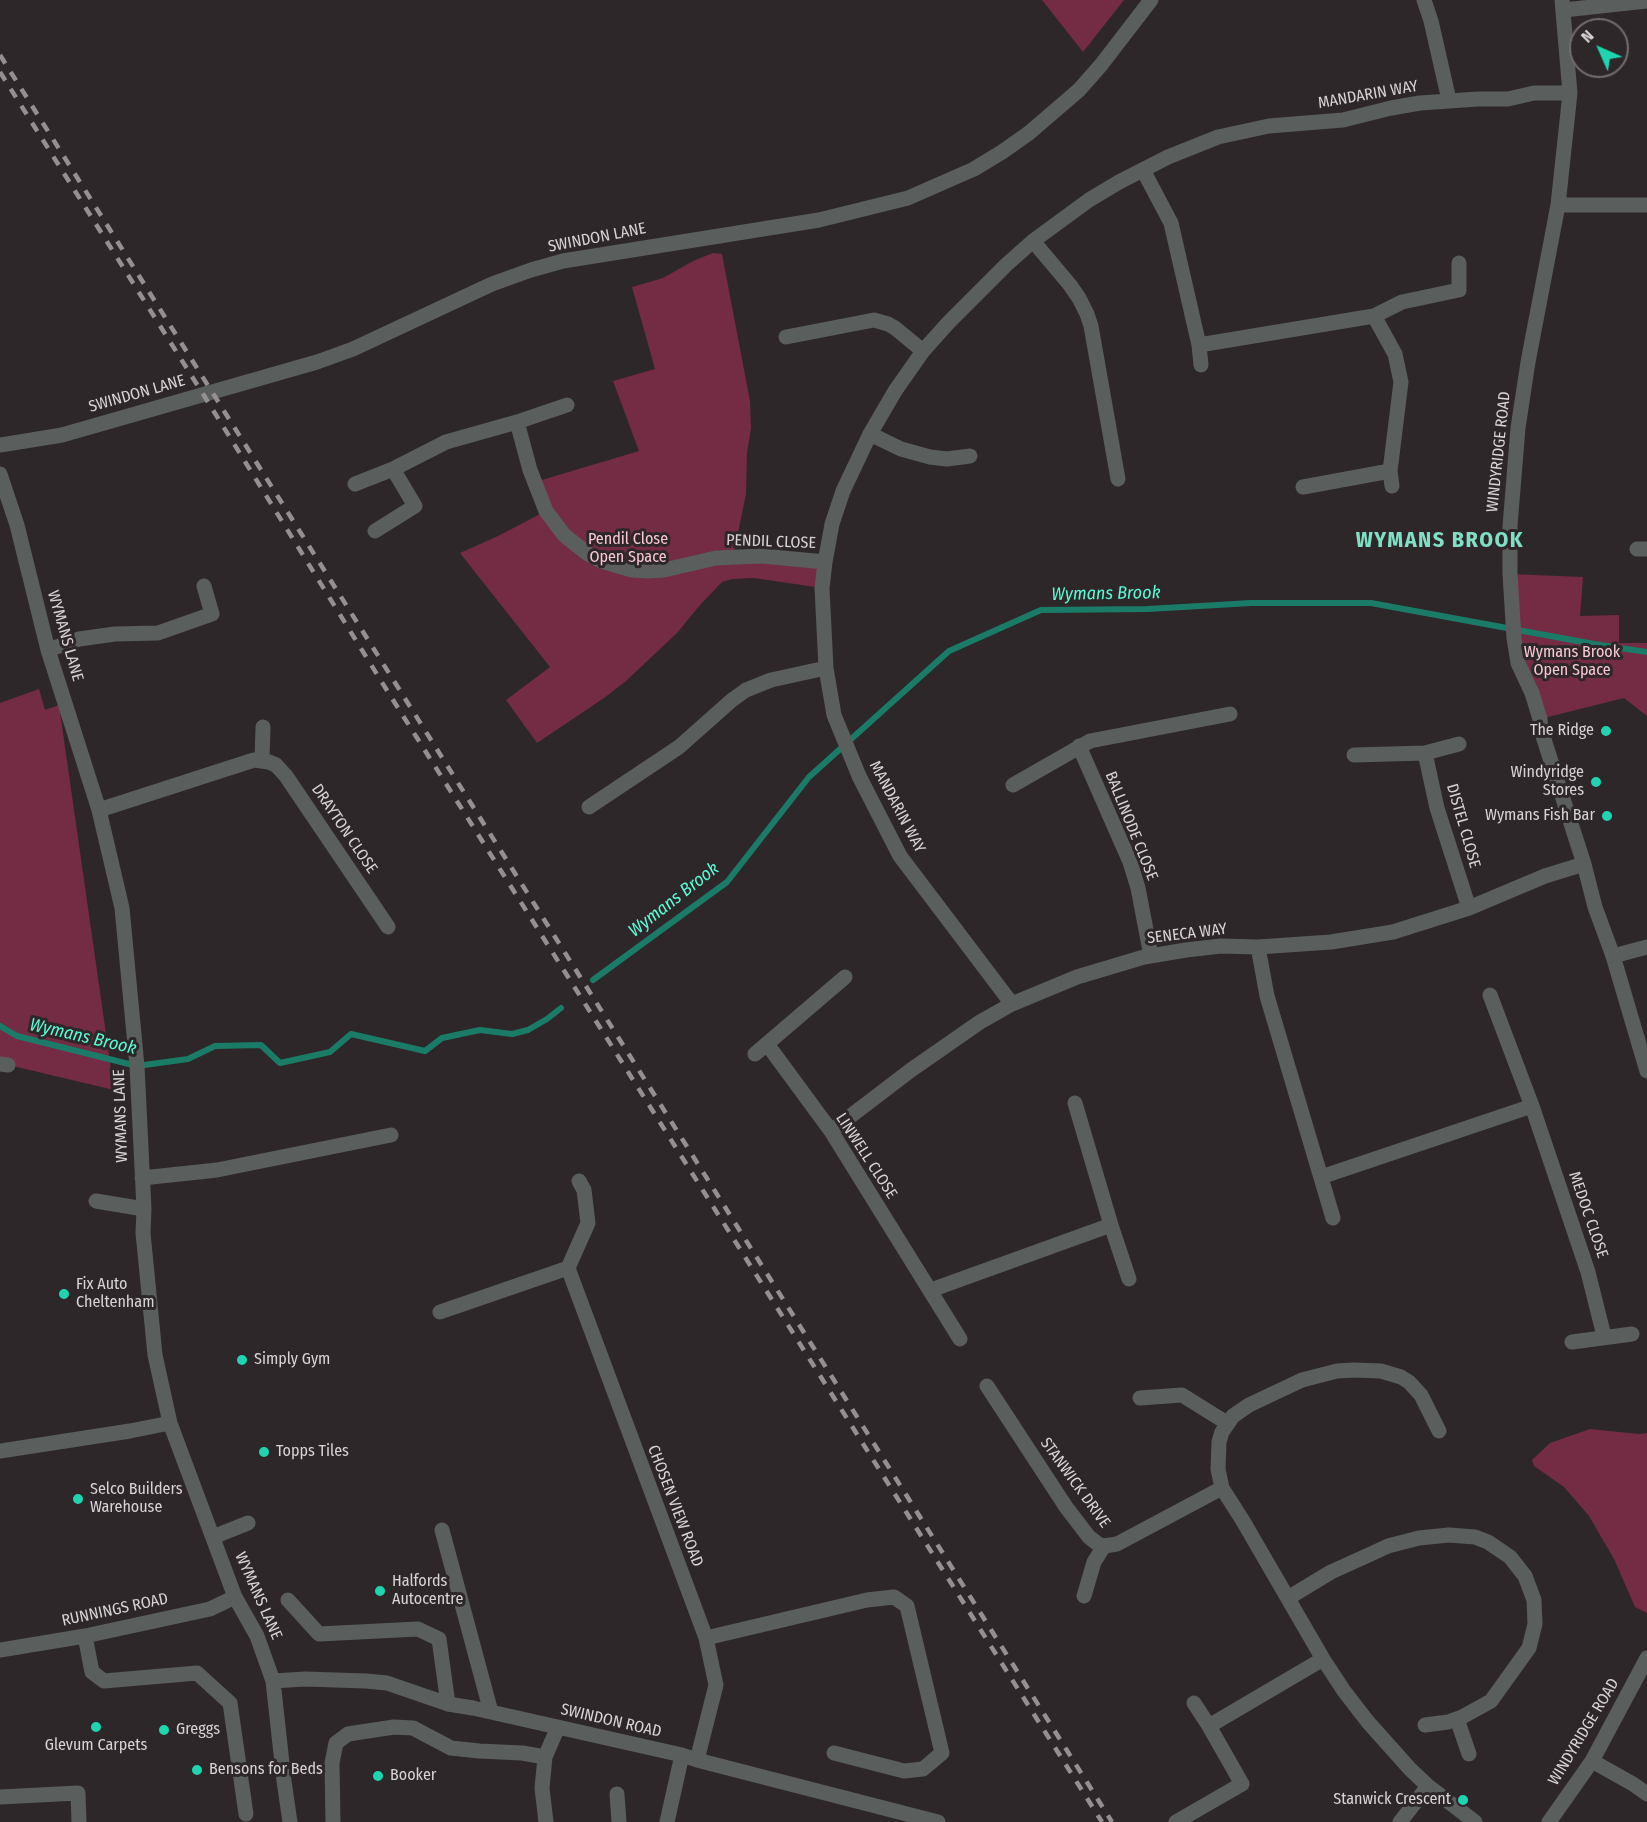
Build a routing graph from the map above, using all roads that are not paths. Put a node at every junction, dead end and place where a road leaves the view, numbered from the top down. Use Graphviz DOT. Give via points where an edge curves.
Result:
graph roads {
  1 [pos="1151,0"];
  2 [pos="1424,0"];
  3 [pos="1647,1"];
  4 [pos="1563,5"];
  5 [pos="1570,93"];
  6 [pos="1449,100"];
  7 [pos="1143,170"];
  8 [pos="1558,205"];
  9 [pos="1647,205"];
  10 [pos="1033,241"];
  11 [pos="1459,263"];
  12 [pos="1374,316"];
  13 [pos="786,337"];
  14 [pos="1199,345"];
  15 [pos="923,351"];
  16 [pos="1202,365"];
  17 [pos="567,405"];
  18 [pos="518,422"];
  19 [pos="870,434"];
  20 [pos="0,445"];
  21 [pos="970,456"];
  22 [pos="393,469"];
  23 [pos="0,474"];
  24 [pos="1118,479"];
  25 [pos="355,484"];
  26 [pos="1304,487"];
  27 [pos="375,531"];
  28 [pos="825,562"];
  29 [pos="204,586"];
  30 [pos="48,650"];
  31 [pos="826,668"];
  32 [pos="1230,714"];
  33 [pos="263,727"];
  34 [pos="1459,744"];
  35 [pos="1079,746"];
  36 [pos="1425,753"];
  37 [pos="1354,755"];
  38 [pos="262,760"];
  39 [pos="1013,785"];
  40 [pos="589,807"];
  41 [pos="99,810"];
  42 [pos="1584,864"];
  43 [pos="1469,908"];
  44 [pos="388,927"];
  45 [pos="1258,947"];
  46 [pos="1647,947"];
  47 [pos="1151,956"];
  48 [pos="1613,956"];
  49 [pos="845,977"];
  50 [pos="1490,994"];
  51 [pos="1012,1004"];
  52 [pos="1647,1071"];
  53 [pos="1075,1103"];
  54 [pos="1532,1106"];
  55 [pos="831,1131"];
  56 [pos="391,1135"];
  57 [pos="1321,1177"];
  58 [pos="142,1178"];
  59 [pos="579,1181"];
  60 [pos="96,1201"];
  61 [pos="144,1209"];
  62 [pos="1333,1218"];
  63 [pos="1111,1225"];
  64 [pos="568,1268"];
  65 [pos="1129,1280"];
  66 [pos="931,1290"];
  67 [pos="440,1312"];
  68 [pos="1632,1334"];
  69 [pos="1604,1336"];
  70 [pos="960,1339"];
  71 [pos="1572,1342"];
  72 [pos="987,1386"];
  73 [pos="1140,1398"];
  74 [pos="170,1423"];
  75 [pos="1227,1423"];
  76 [pos="1439,1431"];
  77 [pos="0,1451"];
  78 [pos="1222,1488"];
  79 [pos="248,1523"];
  80 [pos="442,1530"];
  81 [pos="213,1537"];
  82 [pos="1104,1546"];
  83 [pos="1084,1596"];
  84 [pos="235,1597"];
  85 [pos="1288,1598"];
  86 [pos="288,1600"];
  87 [pos="85,1636"];
  88 [pos="706,1638"];
  89 [pos="0,1650"];
  90 [pos="1647,1658"];
  91 [pos="1323,1659"];
  92 [pos="273,1681"];
  93 [pos="1194,1703"];
  94 [pos="448,1704"];
  95 [pos="491,1712"];
  96 [pos="1457,1719"];
  97 [pos="1425,1725"];
  98 [pos="1209,1726"];
  99 [pos="558,1727"];
  100 [pos="834,1753"];
  101 [pos="1469,1754"];
  102 [pos="682,1755"];
  103 [pos="545,1757"];
  104 [pos="697,1760"];
  105 [pos="1592,1761"];
  106 [pos="1428,1786"];
  107 [pos="617,1794"];
  108 [pos="1647,1794"];
  109 [pos="0,1797"];
  110 [pos="246,1814"];
  111 [pos="79,1822"];
  112 [pos="290,1822"];
  113 [pos="333,1822"];
  114 [pos="546,1822"];
  115 [pos="619,1822"];
  116 [pos="667,1822"];
  117 [pos="938,1822"];
  118 [pos="1176,1822"];
  119 [pos="1400,1822"];
  120 [pos="1475,1822"];
  121 [pos="1549,1822"];
  1 -- 20 [label="street, SWINDON LANE" via="1079,90 1029,133 974,169 908,198 819,220 563,261 492,284 317,362 62,435"];
  2 -- 6 [label="street"];
  3 -- 4 [label="street"];
  4 -- 5 [label="street, WINDYRIDGE ROAD"];
  5 -- 6 [label="street, MANDARIN WAY"];
  5 -- 8 [label="street, WINDYRIDGE ROAD"];
  6 -- 7 [label="street, MANDARIN WAY" via="1344,120 1243,130 1193,146"];
  7 -- 10 [label="street, MANDARIN WAY" via="1089,200"];
  7 -- 14 [label="street" via="1172,223"];
  8 -- 9 [label="street"];
  8 -- 42 [label="street, WINDYRIDGE ROAD" via="1518,428 1510,574 1518,663 1532,693"];
  10 -- 15 [label="street, MANDARIN WAY"];
  10 -- 24 [label="street" via="1070,285 1087,314"];
  11 -- 12 [label="street" via="1459,290 1402,302"];
  12 -- 14 [label="street"];
  12 -- 26 [label="street" via="1395,354 1400,376 1391,479"];
  13 -- 15 [label="street" via="874,320 895,328"];
  14 -- 16 [label="street"];
  15 -- 19 [label="street, MANDARIN WAY"];
  17 -- 18 [label="street"];
  18 -- 22 [label="street" via="446,442"];
  18 -- 28 [label="street, PENDIL CLOSE" via="546,511 564,535 601,561 648,571 762,556"];
  19 -- 21 [label="street" via="921,455 947,459"];
  19 -- 28 [label="street, MANDARIN WAY" via="843,491"];
  22 -- 25 [label="street"];
  22 -- 27 [label="street" via="415,506"];
  23 -- 30 [label="street, WYMANS LANE"];
  28 -- 31 [label="street, MANDARIN WAY" via="822,588"];
  29 -- 30 [label="street" via="212,614 158,633 79,639"];
  30 -- 41 [label="street, WYMANS LANE"];
  31 -- 40 [label="street" via="771,680 746,690 679,747"];
  31 -- 51 [label="street, MANDARIN WAY" via="834,715 859,776 900,856"];
  32 -- 35 [label="street"];
  33 -- 38 [label="street"];
  34 -- 36 [label="street"];
  35 -- 39 [label="street"];
  35 -- 47 [label="street, BALLINODE CLOSE" via="1130,862"];
  36 -- 37 [label="street"];
  36 -- 43 [label="street, DISTEL CLOSE" via="1437,808"];
  38 -- 41 [label="street"];
  38 -- 44 [label="street, DRAYTON CLOSE" via="276,765 286,776"];
  41 -- 58 [label="street, WYMANS LANE" via="122,908 137,1066"];
  42 -- 43 [label="street, SENECA WAY"];
  42 -- 48 [label="street, WINDYRIDGE ROAD" via="1594,907"];
  43 -- 45 [label="street, SENECA WAY" via="1393,932 1331,942"];
  45 -- 47 [label="street, SENECA WAY" via="1221,945"];
  45 -- 57 [label="street" via="1267,996"];
  46 -- 48 [label="street"];
  47 -- 51 [label="street, SENECA WAY" via="1077,977"];
  48 -- 52 [label="street, WINDYRIDGE ROAD"];
  49 -- 55 [label="street, LINWELL CLOSE" via="761,1049"];
  50 -- 54 [label="street, MEDOC CLOSE"];
  51 -- 55 [label="street, SENECA WAY" via="911,1070"];
  53 -- 63 [label="street"];
  54 -- 57 [label="street"];
  54 -- 69 [label="street, MEDOC CLOSE" via="1588,1272"];
  55 -- 66 [label="street, LINWELL CLOSE"];
  56 -- 58 [label="street" via="217,1170"];
  57 -- 62 [label="street"];
  58 -- 61 [label="street, WYMANS LANE"];
  59 -- 64 [label="street" via="584,1190 588,1223"];
  60 -- 61 [label="street"];
  61 -- 74 [label="street, WYMANS LANE" via="155,1355"];
  63 -- 65 [label="street"];
  63 -- 66 [label="street"];
  64 -- 67 [label="street"];
  64 -- 88 [label="street, CHOSEN VIEW ROAD"];
  66 -- 70 [label="street, LINWELL CLOSE"];
  68 -- 69 [label="street"];
  69 -- 71 [label="street"];
  72 -- 82 [label="street, STANWICK DRIVE" via="1084,1531"];
  73 -- 75 [label="street" via="1182,1395"];
  74 -- 77 [label="street"];
  74 -- 81 [label="street, WYMANS LANE"];
  75 -- 76 [label="street" via="1241,1410 1319,1374 1381,1371 1409,1382 1421,1395 1425,1416"];
  75 -- 78 [label="street" via="1219,1442"];
  78 -- 82 [label="street, STANWICK DRIVE" via="1117,1544"];
  78 -- 85 [label="street"];
  79 -- 81 [label="street"];
  80 -- 95 [label="street"];
  81 -- 84 [label="street, WYMANS LANE"];
  82 -- 83 [label="street" via="1094,1562"];
  84 -- 87 [label="street, RUNNINGS ROAD" via="210,1609"];
  84 -- 92 [label="street, WYMANS LANE" via="257,1636"];
  85 -- 91 [label="street"];
  85 -- 96 [label="street" via="1331,1572 1403,1542 1462,1535 1499,1549 1518,1566 1530,1587 1535,1612 1533,1636 1491,1701"];
  86 -- 94 [label="street" via="319,1634 418,1629 439,1639"];
  87 -- 89 [label="street, RUNNINGS ROAD"];
  87 -- 110 [label="street" via="92,1672 104,1681 197,1673 230,1703"];
  88 -- 100 [label="street" via="867,1600 894,1597 907,1606 942,1752 923,1769 904,1771"];
  88 -- 104 [label="street, CHOSEN VIEW ROAD" via="716,1684"];
  90 -- 105 [label="street, WINDYRIDGE ROAD"];
  91 -- 98 [label="street"];
  91 -- 106 [label="street" via="1368,1722"];
  92 -- 94 [label="street, SWINDON ROAD" via="387,1683"];
  92 -- 112 [label="street, WYMANS LANE"];
  93 -- 98 [label="street"];
  94 -- 95 [label="street, SWINDON ROAD"];
  95 -- 99 [label="street, SWINDON ROAD"];
  96 -- 97 [label="street"];
  96 -- 101 [label="street"];
  98 -- 118 [label="street" via="1242,1784"];
  99 -- 102 [label="street, SWINDON ROAD"];
  99 -- 103 [label="street"];
  102 -- 104 [label="street, SWINDON ROAD"];
  102 -- 116 [label="street"];
  103 -- 113 [label="street" via="451,1748 413,1728 348,1734 336,1743 332,1763"];
  103 -- 114 [label="street" via="542,1788"];
  104 -- 117 [label="street, SWINDON ROAD"];
  105 -- 108 [label="street"];
  105 -- 121 [label="street, WINDYRIDGE ROAD"];
  106 -- 119 [label="street"];
  106 -- 120 [label="street"];
  107 -- 115 [label="street"];
  109 -- 111 [label="street" via="78,1793"];
}
